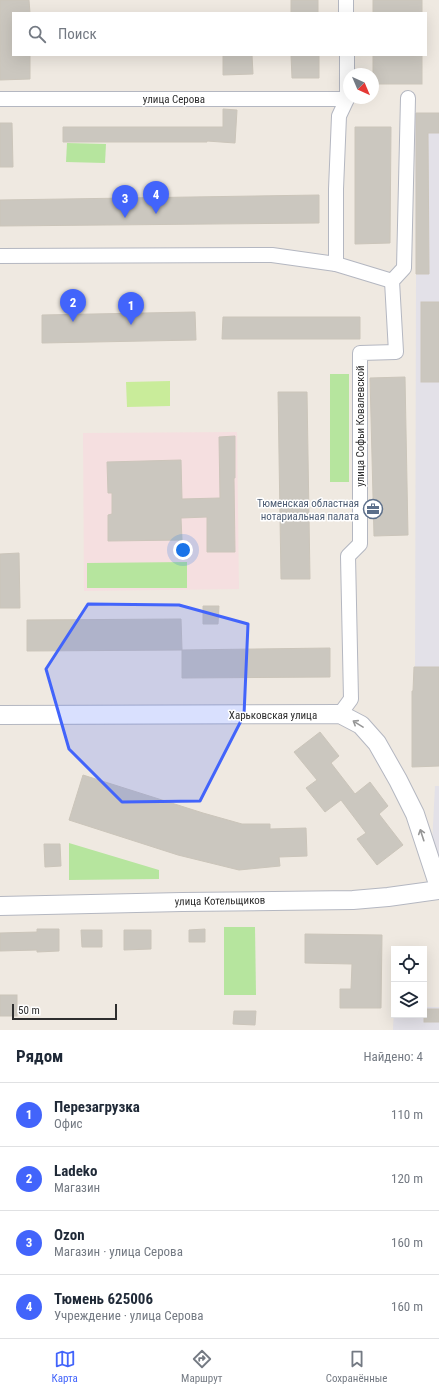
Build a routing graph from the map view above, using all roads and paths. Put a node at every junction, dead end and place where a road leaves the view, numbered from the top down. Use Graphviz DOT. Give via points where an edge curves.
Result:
graph roads {
  1 [pos="346,0"];
  2 [pos="346,12"];
  3 [pos="347,56"];
  4 [pos="347,68"];
  5 [pos="408,98"];
  6 [pos="0,99"];
  7 [pos="343,99"];
  8 [pos="345,104"];
  9 [pos="0,256"];
  10 [pos="336,264"];
  11 [pos="392,281"];
  12 [pos="340,714"];
  13 [pos="0,715"];
  14 [pos="439,889"];
  15 [pos="0,906"];
  1 -- 2 [label="street"];
  3 -- 4 [label="street"];
  5 -- 11 [label="street" via="404,268"];
  6 -- 7 [label="street, улица Серова"];
  8 -- 10 [label="street" via="339,116"];
  9 -- 10 [label="street" via="272,255"];
  10 -- 11 [label="street"];
  11 -- 12 [label="street, улица Софьи Ковалевской" via="396,352 360,353 360,544 348,556 350,699"];
  12 -- 13 [label="street, Харьковская улица"];
  14 -- 12 [label="street, Харьковская улица, one-way" via="415,814 398,780 377,744 361,725"];
  14 -- 15 [label="street, улица Котельщиков" via="353,900"];
}
